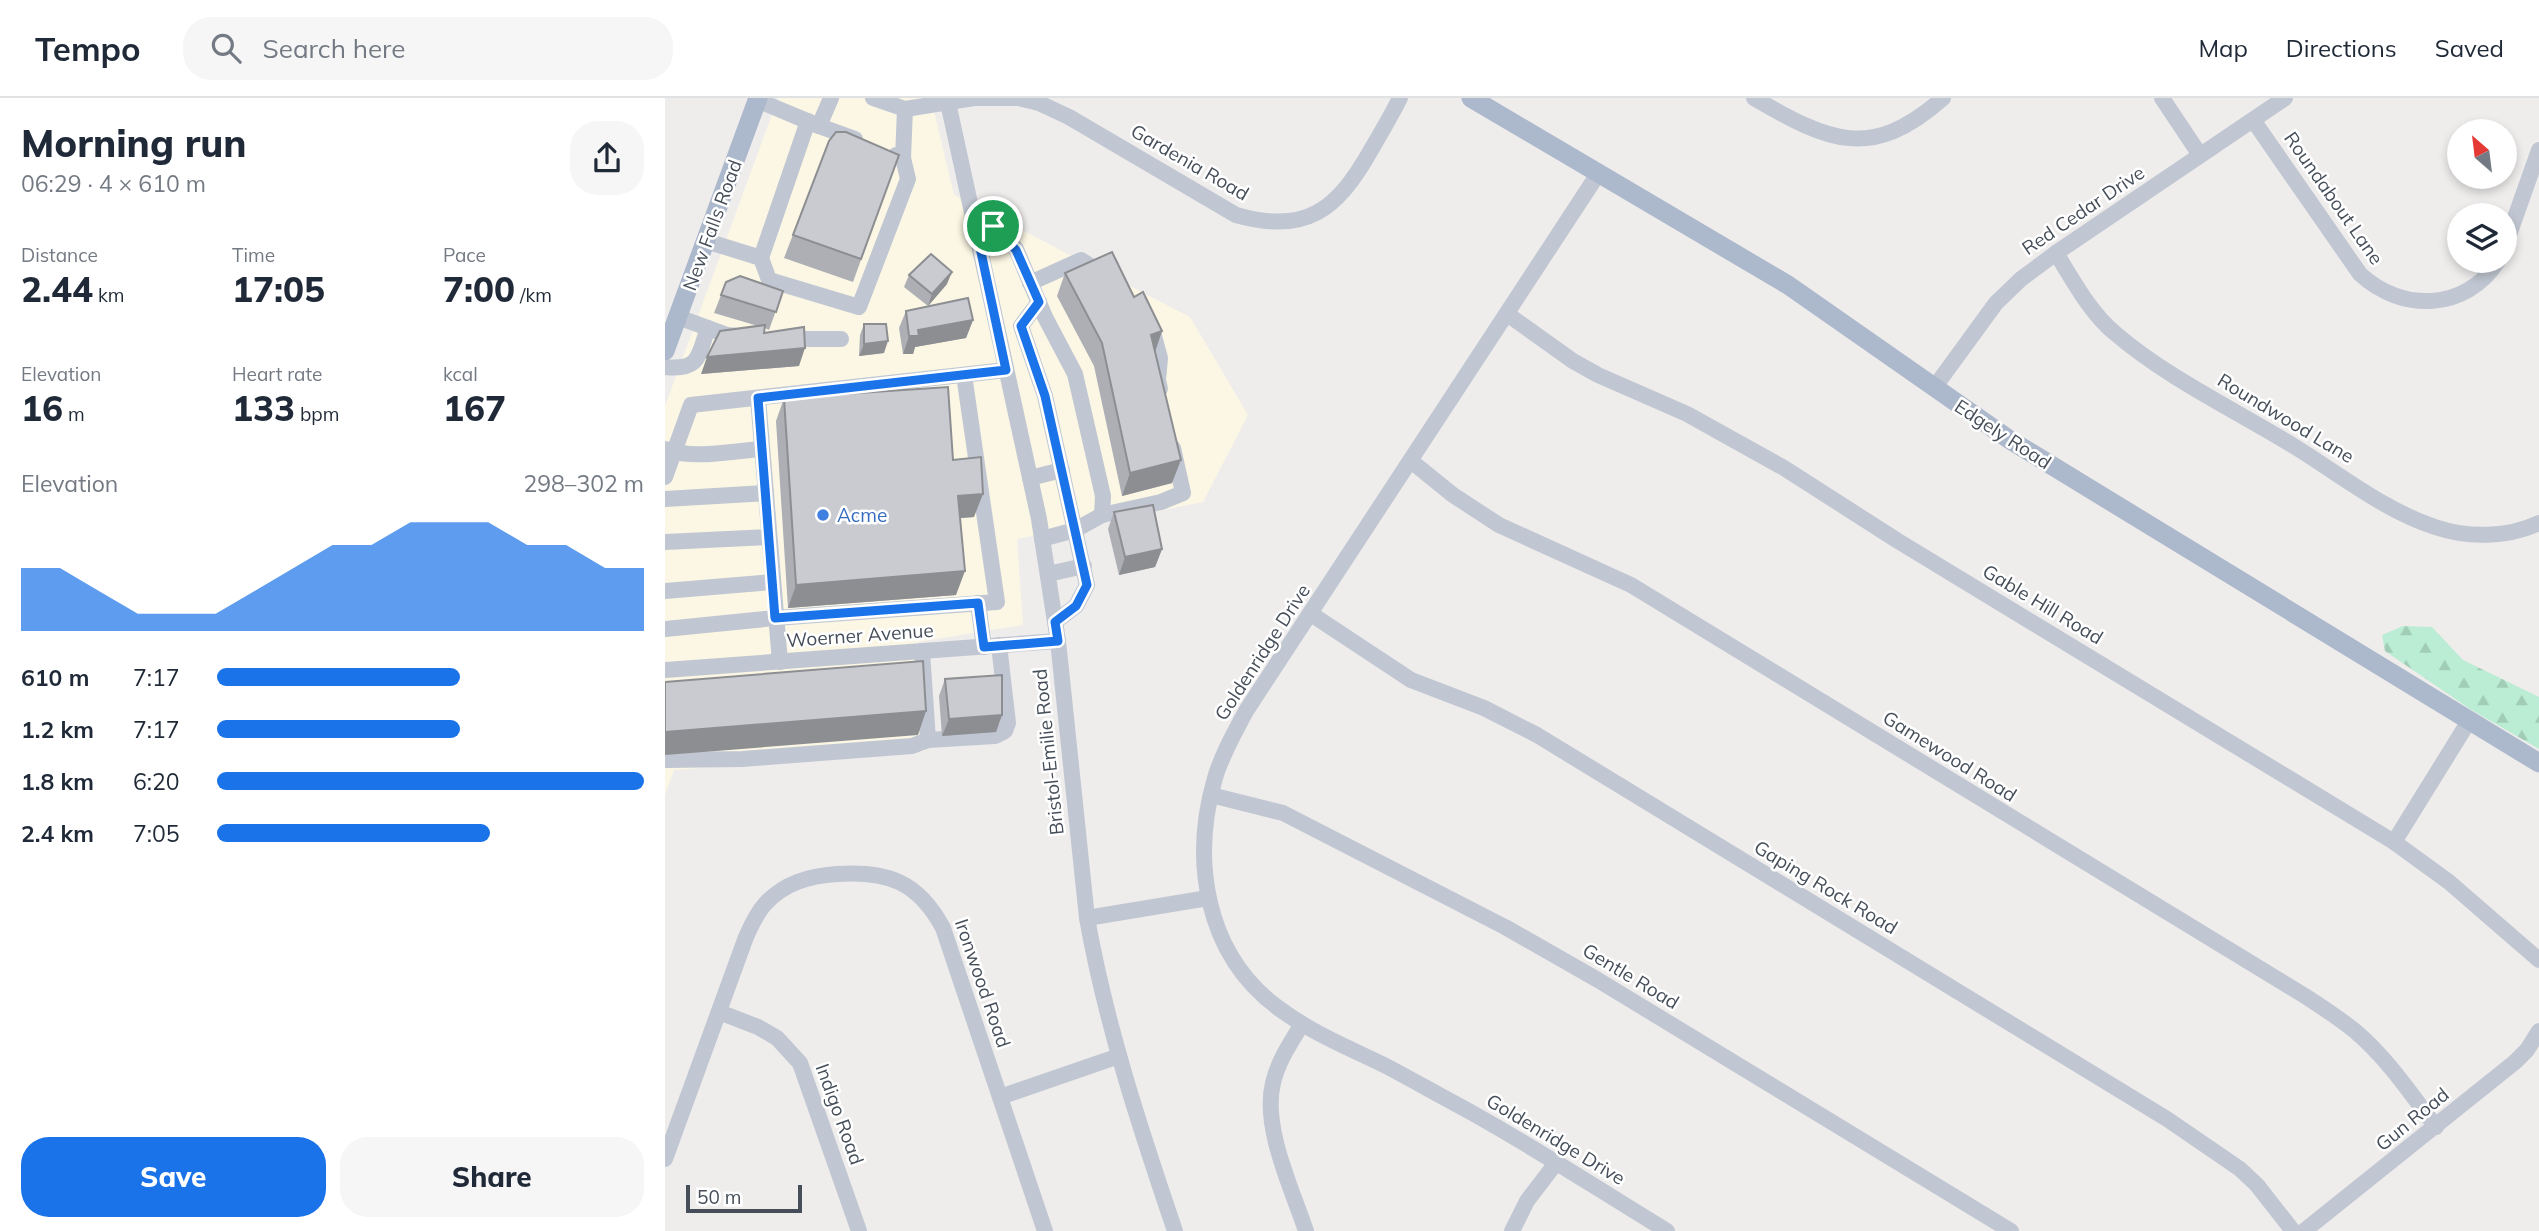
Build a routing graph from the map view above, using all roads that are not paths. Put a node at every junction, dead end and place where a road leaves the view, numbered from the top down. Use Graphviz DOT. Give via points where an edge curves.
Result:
graph roads {
  1 [pos="831,98"];
  2 [pos="873,98"];
  3 [pos="1471,98"];
  4 [pos="1754,98"];
  5 [pos="1943,98"];
  6 [pos="2162,98"];
  7 [pos="2285,98"];
  8 [pos="758,99"];
  9 [pos="948,99"];
  10 [pos="1396,99"];
  11 [pos="905,108"];
  12 [pos="2253,120"];
  13 [pos="814,123"];
  14 [pos="2539,150"];
  15 [pos="2200,155"];
  16 [pos="903,158"];
  17 [pos="1598,174"];
  18 [pos="2517,212"];
  19 [pos="975,224"];
  20 [pos="706,241"];
  21 [pos="2056,253"];
  22 [pos="761,258"];
  23 [pos="2489,273"];
  24 [pos="1030,283"];
  25 [pos="1121,286"];
  26 [pos="1039,302"];
  27 [pos="1142,310"];
  28 [pos="1507,314"];
  29 [pos="678,317"];
  30 [pos="708,328"];
  31 [pos="841,339"];
  32 [pos="665,351"];
  33 [pos="665,366"];
  34 [pos="1006,370"];
  35 [pos="964,375"];
  36 [pos="1934,388"];
  37 [pos="758,398"];
  38 [pos="1163,405"];
  39 [pos="1169,430"];
  40 [pos="762,449"];
  41 [pos="669,451"];
  42 [pos="1411,461"];
  43 [pos="1062,470"];
  44 [pos="665,477"];
  45 [pos="1030,478"];
  46 [pos="765,493"];
  47 [pos="665,499"];
  48 [pos="1102,515"];
  49 [pos="2539,523"];
  50 [pos="1075,530"];
  51 [pos="769,537"];
  52 [pos="1042,539"];
  53 [pos="665,542"];
  54 [pos="1084,566"];
  55 [pos="1048,574"];
  56 [pos="772,582"];
  57 [pos="665,591"];
  58 [pos="978,603"];
  59 [pos="1311,614"];
  60 [pos="775,618"];
  61 [pos="1055,622"];
  62 [pos="665,629"];
  63 [pos="1058,641"];
  64 [pos="992,646"];
  65 [pos="922,652"];
  66 [pos="780,662"];
  67 [pos="665,670"];
  68 [pos="2469,721"];
  69 [pos="928,740"];
  70 [pos="665,760"];
  71 [pos="2539,763"];
  72 [pos="1211,795"];
  73 [pos="2394,842"];
  74 [pos="1208,898"];
  75 [pos="1087,918"];
  76 [pos="2539,960"];
  77 [pos="719,1012"];
  78 [pos="1302,1024"];
  79 [pos="2539,1031"];
  80 [pos="1119,1056"];
  81 [pos="1000,1097"];
  82 [pos="2436,1127"];
  83 [pos="665,1159"];
  84 [pos="1556,1163"];
  85 [pos="859,1231"];
  86 [pos="1045,1231"];
  87 [pos="1175,1231"];
  88 [pos="1306,1231"];
  89 [pos="1512,1231"];
  90 [pos="1667,1231"];
  91 [pos="2011,1231"];
  92 [pos="2293,1231"];
  93 [pos="2304,1231"];
  1 -- 13 [label="street"];
  2 -- 11 [label="street"];
  3 -- 17 [label="main road, Edgely Road"];
  4 -- 5 [label="street" via="1819,133 1855,139 1908,125"];
  6 -- 15 [label="street"];
  7 -- 12 [label="street, Red Cedar Drive"];
  8 -- 13 [label="street"];
  8 -- 20 [label="main road, New Falls Road"];
  9 -- 10 [label="street, Gardenia Road" via="1039,103 1236,215 1281,223 1312,216 1339,197 1362,166"];
  9 -- 11 [label="street, Gardenia Road"];
  9 -- 19 [label="street, Bristol-Emilie Road"];
  11 -- 16 [label="street"];
  12 -- 15 [label="street, Red Cedar Drive"];
  12 -- 23 [label="street, Roundabout Lane" via="2360,274 2384,293 2407,300 2440,300 2456,296"];
  13 -- 16 [label="street"];
  13 -- 22 [label="street"];
  14 -- 18 [label="street"];
  15 -- 21 [label="street, Red Cedar Drive"];
  16 -- 22 [label="street" via="908,179 859,306 769,280"];
  17 -- 28 [label="street, Goldenridge Drive"];
  17 -- 36 [label="main road, Edgely Road" via="1788,285"];
  19 -- 24 [label="street" via="993,226 1016,250"];
  19 -- 34 [label="street, Bristol-Emilie Road"];
  20 -- 22 [label="street"];
  20 -- 29 [label="main road, New Falls Road"];
  21 -- 36 [label="street, Red Cedar Drive" via="1996,303"];
  21 -- 49 [label="street, Roundwood Lane" via="2115,334 2383,502 2435,527 2459,533 2515,531"];
  24 -- 25 [label="street" via="1081,260"];
  24 -- 26 [label="street"];
  26 -- 43 [label="street" via="1021,326 1045,396"];
  26 -- 48 [label="street" via="1075,374 1103,496"];
  27 -- 38 [label="street" via="1149,318 1160,358"];
  28 -- 42 [label="street, Goldenridge Drive"];
  28 -- 73 [label="street, Gable Hill Road" via="1598,375 1663,401 1784,468"];
  29 -- 30 [label="street"];
  29 -- 32 [label="main road, New Falls Road"];
  30 -- 31 [label="street" via="758,338"];
  30 -- 33 [label="street" via="697,360 681,369"];
  34 -- 35 [label="street"];
  34 -- 45 [label="street, Bristol-Emilie Road"];
  35 -- 37 [label="street"];
  35 -- 58 [label="street" via="997,602"];
  36 -- 68 [label="main road, Edgely Road"];
  37 -- 40 [label="street"];
  37 -- 41 [label="street" via="691,405"];
  39 -- 48 [label="street" via="1183,493"];
  40 -- 41 [label="street"];
  40 -- 46 [label="street"];
  41 -- 44 [label="street"];
  42 -- 59 [label="street, Goldenridge Drive"];
  42 -- 82 [label="street, Gamewood Road" via="1499,525 1631,585 2305,996 2370,1044"];
  43 -- 45 [label="street"];
  43 -- 50 [label="street"];
  45 -- 52 [label="street, Bristol-Emilie Road"];
  46 -- 47 [label="street"];
  46 -- 51 [label="street"];
  48 -- 50 [label="street"];
  50 -- 52 [label="street"];
  50 -- 54 [label="street"];
  51 -- 53 [label="street"];
  51 -- 56 [label="street"];
  52 -- 55 [label="street, Bristol-Emilie Road"];
  54 -- 55 [label="street"];
  54 -- 61 [label="street" via="1087,585 1076,606"];
  55 -- 61 [label="street, Bristol-Emilie Road"];
  56 -- 57 [label="street"];
  56 -- 60 [label="street"];
  58 -- 60 [label="street"];
  58 -- 64 [label="street"];
  59 -- 72 [label="street, Goldenridge Drive" via="1246,711 1227,747"];
  59 -- 92 [label="street, Gaping Rock Road" via="1411,680 1484,708 1537,735 2167,1119 2240,1169"];
  60 -- 62 [label="street"];
  60 -- 66 [label="street"];
  61 -- 63 [label="street, Bristol-Emilie Road"];
  63 -- 64 [label="street, Woerner Avenue"];
  63 -- 75 [label="street, Bristol-Emilie Road"];
  64 -- 65 [label="street, Woerner Avenue"];
  64 -- 69 [label="street" via="1008,723 1005,731 995,736"];
  65 -- 66 [label="street, Woerner Avenue"];
  65 -- 69 [label="street"];
  66 -- 67 [label="street, Woerner Avenue"];
  68 -- 71 [label="main road, Edgely Road"];
  68 -- 73 [label="street"];
  69 -- 70 [label="street" via="912,746 742,760"];
  72 -- 74 [label="street, Goldenridge Drive" via="1203,860"];
  72 -- 91 [label="street, Gentle Road" via="1283,813 1505,927"];
  73 -- 76 [label="street, Gable Hill Road" via="2449,882"];
  74 -- 75 [label="street"];
  74 -- 78 [label="street, Goldenridge Drive" via="1221,939 1238,968 1263,996"];
  75 -- 80 [label="street, Bristol-Emilie Road"];
  77 -- 81 [label="street, Ironwood Road" via="755,918 778,892 816,876 878,874 917,894 935,913"];
  77 -- 83 [label="street, Ironwood Road"];
  77 -- 85 [label="street, Indigo Road" via="777,1038 800,1063"];
  78 -- 84 [label="street, Goldenridge Drive" via="1472,1113"];
  78 -- 88 [label="street" via="1273,1080 1271,1110"];
  79 -- 82 [label="street, Gun Road" via="2515,1062"];
  80 -- 81 [label="street"];
  80 -- 87 [label="street, Bristol-Emilie Road"];
  81 -- 86 [label="street, Ironwood Road"];
  82 -- 93 [label="street, Gun Road"];
  84 -- 89 [label="street" via="1527,1201"];
  84 -- 90 [label="street, Goldenridge Drive"];
}
